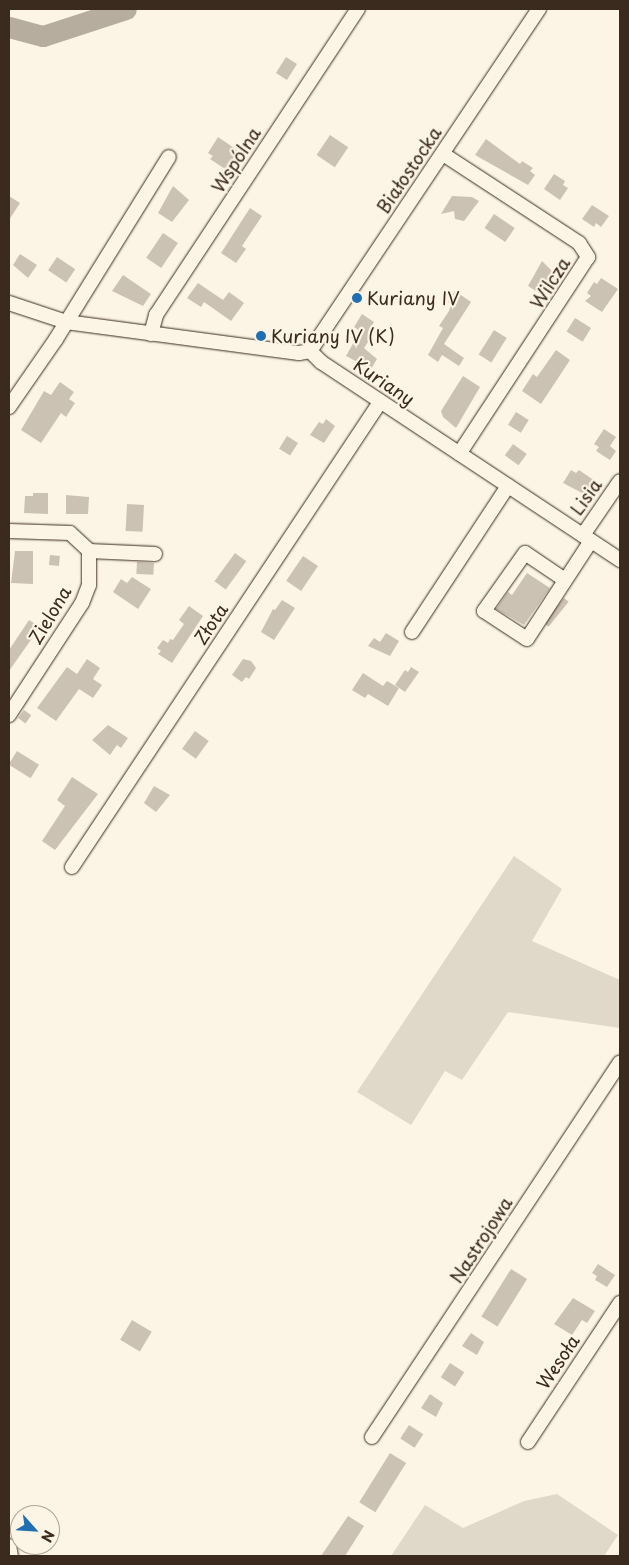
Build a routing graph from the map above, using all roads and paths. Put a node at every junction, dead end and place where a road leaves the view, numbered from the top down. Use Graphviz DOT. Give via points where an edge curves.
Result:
graph roads {
  1 [pos="358,9"];
  2 [pos="539,9"];
  3 [pos="443,154"];
  4 [pos="169,157"];
  5 [pos="9,303"];
  6 [pos="66,322"];
  7 [pos="151,334"];
  8 [pos="310,351"];
  9 [pos="380,402"];
  10 [pos="9,407"];
  11 [pos="459,454"];
  12 [pos="620,481"];
  13 [pos="508,486"];
  14 [pos="9,531"];
  15 [pos="587,538"];
  16 [pos="90,551"];
  17 [pos="155,554"];
  18 [pos="620,560"];
  19 [pos="565,580"];
  20 [pos="412,632"];
  21 [pos="9,715"];
  22 [pos="72,866"];
  23 [pos="620,1063"];
  24 [pos="620,1304"];
  25 [pos="372,1438"];
  26 [pos="528,1442"];
  27 [pos="9,1546"];
  28 [pos="11,1556"];
  1 -- 7 [label="street, Wspólna" via="156,315"];
  2 -- 3 [label="street, Białostocka"];
  3 -- 8 [label="street, Białostocka"];
  3 -- 11 [label="street, Wilcza" via="579,243 588,257"];
  4 -- 6 [label="street"];
  5 -- 6 [label="street"];
  6 -- 7 [label="street"];
  6 -- 10 [label="street"];
  7 -- 8 [label="street" via="298,353"];
  8 -- 9 [label="street, Kuriany"];
  9 -- 11 [label="street, Kuriany"];
  9 -- 22 [label="street, Złota"];
  11 -- 13 [label="street, Kuriany"];
  12 -- 15 [label="street, Lisia"];
  13 -- 15 [label="street, Kuriany"];
  13 -- 20 [label="street"];
  14 -- 16 [label="street" via="70,533"];
  15 -- 18 [label="street, Kuriany"];
  15 -- 19 [label="street, Lisia"];
  16 -- 17 [label="street"];
  16 -- 21 [label="street, Zielona" via="89,585 82,603"];
  19 -- 19 [label="street, Lisia" via="527,639 484,611 525,553"];
  23 -- 25 [label="street, Nastrojowa"];
  24 -- 26 [label="street, Wesoła"];
  27 -- 28 [label="street"];
}
